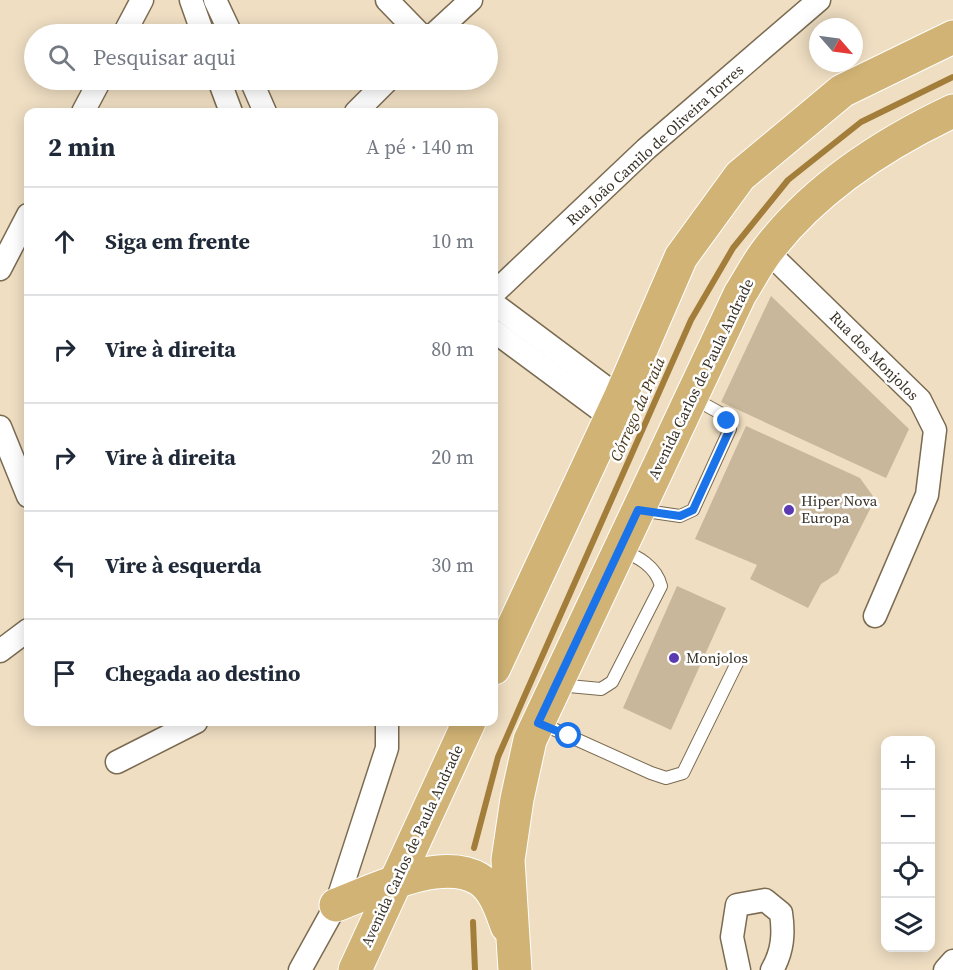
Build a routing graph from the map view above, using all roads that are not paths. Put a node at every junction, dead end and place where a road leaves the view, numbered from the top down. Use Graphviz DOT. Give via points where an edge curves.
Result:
graph roads {
  1 [pos="142,0"];
  2 [pos="191,0"];
  3 [pos="215,0"];
  4 [pos="387,0"];
  5 [pos="471,0"];
  6 [pos="819,0"];
  7 [pos="129,24"];
  8 [pos="199,24"];
  9 [pos="226,24"];
  10 [pos="410,24"];
  11 [pos="445,24"];
  12 [pos="953,37"];
  13 [pos="95,90"];
  14 [pos="223,90"];
  15 [pos="255,90"];
  16 [pos="378,90"];
  17 [pos="85,108"];
  18 [pos="230,108"];
  19 [pos="263,108"];
  20 [pos="360,108"];
  21 [pos="953,111"];
  22 [pos="24,223"];
  23 [pos="767,251"];
  24 [pos="0,269"];
  25 [pos="498,289"];
  26 [pos="498,307"];
  27 [pos="498,334"];
  28 [pos="692,397"];
  29 [pos="615,407"];
  30 [pos="0,427"];
  31 [pos="24,486"];
  32 [pos="638,510"];
  33 [pos="620,549"];
  34 [pos="874,616"];
  35 [pos="24,633"];
  36 [pos="0,651"];
  37 [pos="498,659"];
  38 [pos="738,661"];
  39 [pos="556,685"];
  40 [pos="538,723"];
  41 [pos="188,726"];
  42 [pos="387,726"];
  43 [pos="467,726"];
  44 [pos="117,762"];
  45 [pos="394,883"];
  46 [pos="336,905"];
  47 [pos="515,959"];
  48 [pos="953,961"];
  49 [pos="300,970"];
  50 [pos="355,970"];
  51 [pos="739,970"];
  52 [pos="772,970"];
  53 [pos="945,970"];
  1 -- 7 [label="street"];
  2 -- 8 [label="street"];
  3 -- 9 [label="street"];
  4 -- 10 [label="street"];
  5 -- 11 [label="street"];
  6 -- 25 [label="street, Rua João Camilo de Oliveira Torres" via="646,149"];
  12 -- 29 [label="main road" via="842,91 740,176 681,257"];
  13 -- 17 [label="street"];
  14 -- 18 [label="street"];
  15 -- 19 [label="street"];
  16 -- 20 [label="street"];
  21 -- 23 [label="main road, Avenida Carlos de Paula Andrade" via="900,136 822,192"];
  22 -- 24 [label="street"];
  23 -- 28 [label="main road, Avenida Carlos de Paula Andrade" via="740,294"];
  23 -- 34 [label="street, Rua dos Monjolos" via="920,400 935,430 927,495"];
  26 -- 29 [label="street"];
  27 -- 29 [label="street"];
  28 -- 32 [label="main road, Avenida Carlos de Paula Andrade"];
  28 -- 32 [label="lane" via="720,413 730,429 693,510 680,516"];
  29 -- 37 [label="main road"];
  30 -- 31 [label="street"];
  32 -- 33 [label="main road, Avenida Carlos de Paula Andrade"];
  33 -- 39 [label="main road, Avenida Carlos de Paula Andrade"];
  33 -- 39 [label="lane" via="642,559 658,576 661,586 612,682 601,689"];
  35 -- 36 [label="street"];
  38 -- 40 [label="lane" via="683,773 666,778 651,773"];
  39 -- 40 [label="main road, Avenida Carlos de Paula Andrade"];
  40 -- 47 [label="main road, Avenida Carlos de Paula Andrade" via="517,799 508,860"];
  41 -- 44 [label="street"];
  42 -- 46 [label="street" via="387,748"];
  43 -- 45 [label="main road, Avenida Carlos de Paula Andrade"];
  45 -- 46 [label="main road"];
  45 -- 47 [label="main road" via="425,873 452,871 479,879 497,899"];
  45 -- 50 [label="main road, Avenida Carlos de Paula Andrade"];
  46 -- 49 [label="street"];
  48 -- 53 [label="street"];
  51 -- 52 [label="street" via="732,937 737,905 765,900 781,913 784,933"];
}
